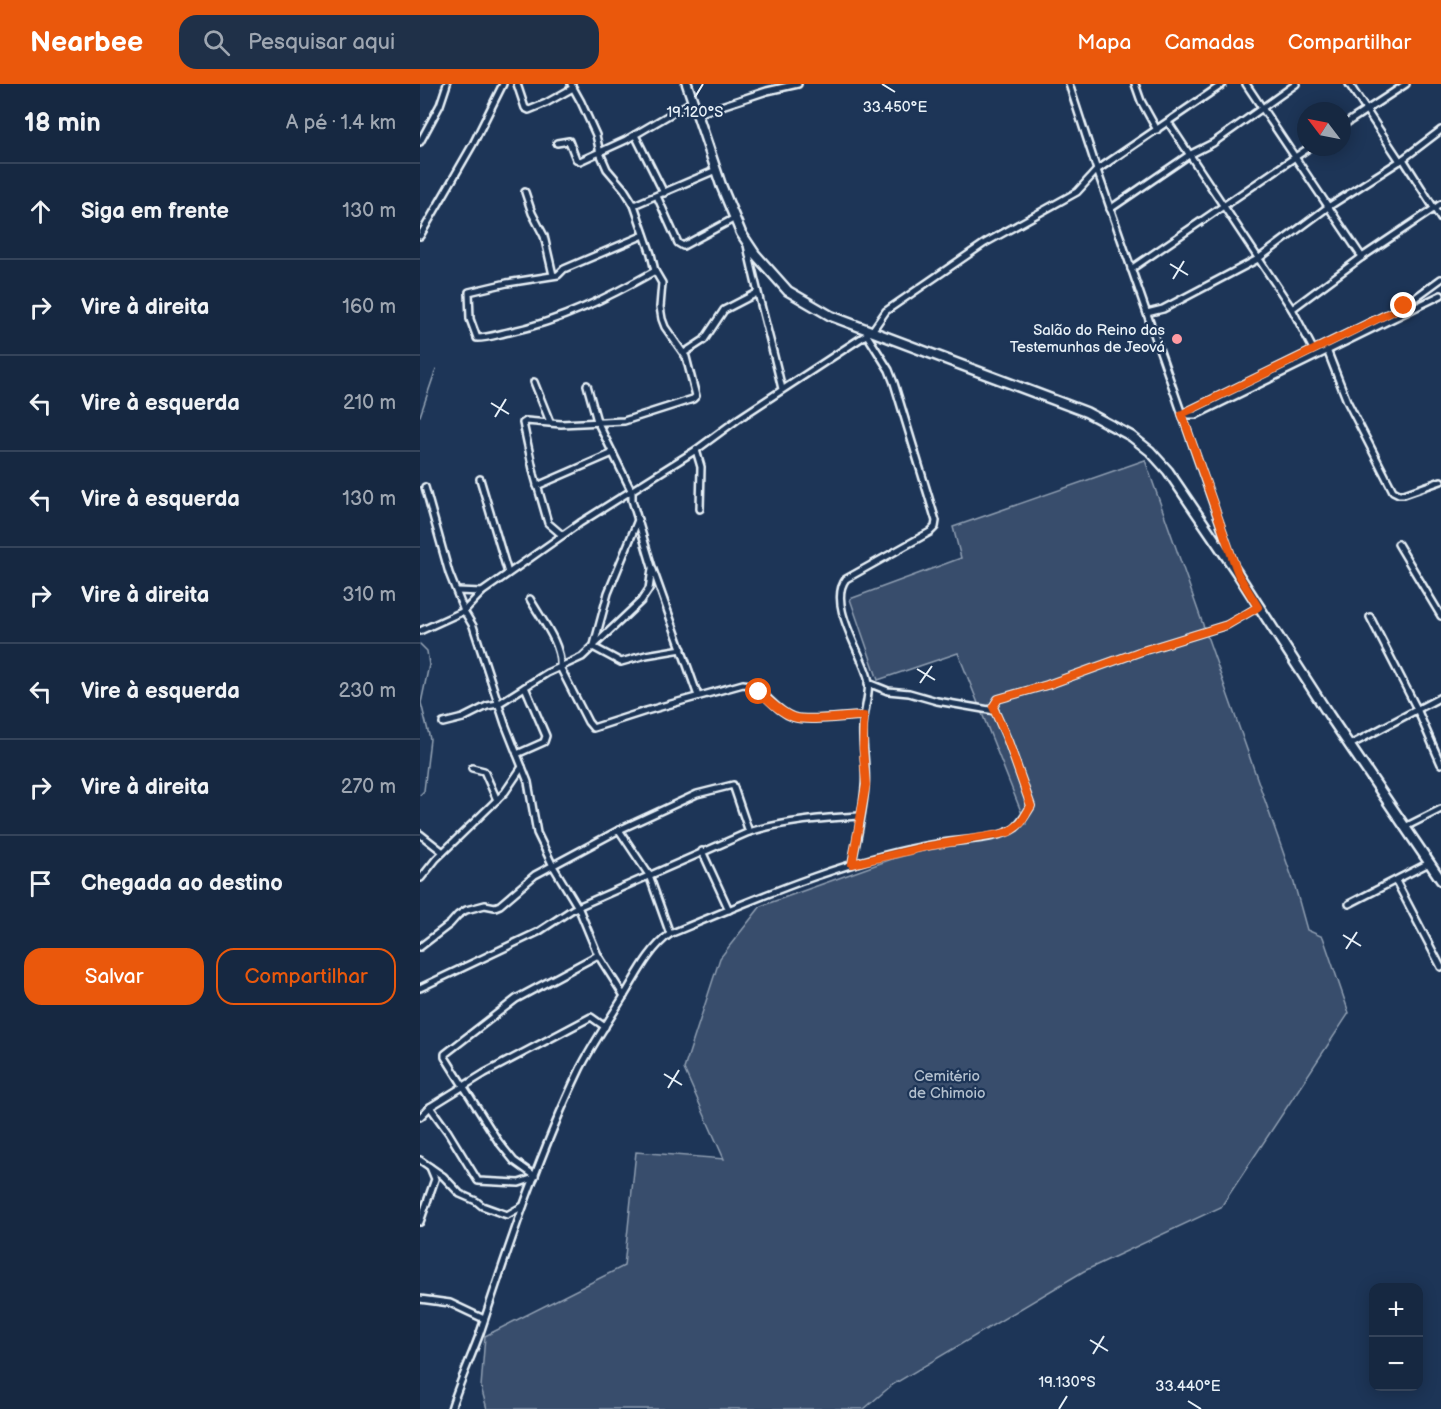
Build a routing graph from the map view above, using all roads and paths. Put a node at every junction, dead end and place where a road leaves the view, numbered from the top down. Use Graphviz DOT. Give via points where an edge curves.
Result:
graph roads {
  1 [pos="447,84"];
  2 [pos="502,84"];
  3 [pos="517,84"];
  4 [pos="687,84"];
  5 [pos="798,84"];
  6 [pos="1069,84"];
  7 [pos="1135,84"];
  8 [pos="1223,84"];
  9 [pos="1246,84"];
  10 [pos="1296,84"];
  11 [pos="1349,84"];
  12 [pos="1406,84"];
  13 [pos="572,86"];
  14 [pos="693,101"];
  15 [pos="1262,106"];
  16 [pos="1366,110"];
  17 [pos="697,114"];
  18 [pos="1351,120"];
  19 [pos="1168,122"];
  20 [pos="1157,130"];
  21 [pos="1441,130"];
  22 [pos="635,135"];
  23 [pos="420,142"];
  24 [pos="557,143"];
  25 [pos="600,153"];
  26 [pos="1189,155"];
  27 [pos="1295,157"];
  28 [pos="1402,160"];
  29 [pos="716,170"];
  30 [pos="1097,170"];
  31 [pos="525,192"];
  32 [pos="664,193"];
  33 [pos="657,196"];
  34 [pos="1441,204"];
  35 [pos="634,205"];
  36 [pos="1224,205"];
  37 [pos="1328,207"];
  38 [pos="1110,209"];
  39 [pos="1434,209"];
  40 [pos="735,218"];
  41 [pos="1441,219"];
  42 [pos="644,235"];
  43 [pos="420,236"];
  44 [pos="746,243"];
  45 [pos="1362,257"];
  46 [pos="1258,259"];
  47 [pos="1131,269"];
  48 [pos="655,271"];
  49 [pos="553,275"];
  50 [pos="1441,279"];
  51 [pos="757,293"];
  52 [pos="1441,295"];
  53 [pos="1292,309"];
  54 [pos="1147,313"];
  55 [pos="869,333"];
  56 [pos="1313,349"];
  57 [pos="1327,350"];
  58 [pos="684,353"];
  59 [pos="534,382"];
  60 [pos="586,385"];
  61 [pos="782,389"];
  62 [pos="1184,413"];
  63 [pos="597,421"];
  64 [pos="550,422"];
  65 [pos="696,450"];
  66 [pos="613,453"];
  67 [pos="480,479"];
  68 [pos="1441,481"];
  69 [pos="537,486"];
  70 [pos="425,487"];
  71 [pos="632,492"];
  72 [pos="700,509"];
  73 [pos="638,520"];
  74 [pos="562,535"];
  75 [pos="1398,544"];
  76 [pos="652,567"];
  77 [pos="508,573"];
  78 [pos="1238,574"];
  79 [pos="458,591"];
  80 [pos="482,592"];
  81 [pos="530,599"];
  82 [pos="1258,607"];
  83 [pos="464,611"];
  84 [pos="1441,616"];
  85 [pos="1370,617"];
  86 [pos="420,631"];
  87 [pos="593,646"];
  88 [pos="682,649"];
  89 [pos="560,667"];
  90 [pos="868,683"];
  91 [pos="525,687"];
  92 [pos="698,696"];
  93 [pos="1441,697"];
  94 [pos="498,704"];
  95 [pos="1417,709"];
  96 [pos="995,711"];
  97 [pos="864,716"];
  98 [pos="443,723"];
  99 [pos="1350,745"];
  100 [pos="517,754"];
  101 [pos="1441,764"];
  102 [pos="522,767"];
  103 [pos="472,768"];
  104 [pos="497,800"];
  105 [pos="1441,809"];
  106 [pos="860,816"];
  107 [pos="1405,827"];
  108 [pos="619,830"];
  109 [pos="749,832"];
  110 [pos="420,834"];
  111 [pos="702,851"];
  112 [pos="443,852"];
  113 [pos="1429,863"];
  114 [pos="852,864"];
  115 [pos="553,866"];
  116 [pos="649,875"];
  117 [pos="422,878"];
  118 [pos="1441,879"];
  119 [pos="1396,880"];
  120 [pos="1349,904"];
  121 [pos="579,909"];
  122 [pos="729,910"];
  123 [pos="670,934"];
  124 [pos="420,947"];
  125 [pos="598,955"];
  126 [pos="1441,967"];
  127 [pos="420,988"];
  128 [pos="624,996"];
  129 [pos="605,1027"];
  130 [pos="464,1085"];
  131 [pos="430,1107"];
  132 [pos="420,1117"];
  133 [pos="420,1160"];
  134 [pos="430,1167"];
  135 [pos="534,1177"];
  136 [pos="524,1205"];
  137 [pos="420,1222"];
  138 [pos="420,1299"];
  139 [pos="484,1319"];
  140 [pos="451,1409"];
  1 -- 23 [label="street"];
  2 -- 43 [label="street"];
  3 -- 13 [label="street" via="529,110"];
  4 -- 14 [label="street"];
  5 -- 17 [label="street"];
  6 -- 30 [label="street"];
  7 -- 20 [label="street"];
  8 -- 19 [label="street"];
  9 -- 15 [label="street"];
  10 -- 15 [label="street"];
  11 -- 16 [label="street"];
  12 -- 16 [label="street"];
  13 -- 25 [label="street"];
  14 -- 17 [label="street"];
  14 -- 22 [label="street"];
  15 -- 26 [label="street" via="1213,143"];
  15 -- 27 [label="street"];
  16 -- 18 [label="street"];
  16 -- 28 [label="street"];
  17 -- 29 [label="street"];
  19 -- 20 [label="street"];
  19 -- 26 [label="street"];
  20 -- 30 [label="street"];
  21 -- 28 [label="street"];
  22 -- 25 [label="street"];
  22 -- 32 [label="street"];
  24 -- 25 [label="street" via="569,141 578,161"];
  25 -- 35 [label="street"];
  26 -- 36 [label="street"];
  26 -- 38 [label="street"];
  27 -- 36 [label="street"];
  27 -- 37 [label="street"];
  28 -- 37 [label="street"];
  28 -- 39 [label="street"];
  29 -- 32 [label="street"];
  29 -- 40 [label="street"];
  30 -- 38 [label="street"];
  30 -- 55 [label="street" via="1077,192 985,243 886,310"];
  31 -- 49 [label="street" via="544,236"];
  32 -- 33 [label="street"];
  33 -- 35 [label="street"];
  33 -- 40 [label="street" via="678,243 683,246"];
  34 -- 39 [label="street"];
  35 -- 42 [label="street"];
  36 -- 46 [label="street"];
  36 -- 47 [label="street"];
  37 -- 45 [label="street"];
  37 -- 46 [label="street"];
  38 -- 47 [label="street"];
  39 -- 41 [label="street"];
  39 -- 45 [label="street"];
  40 -- 44 [label="street"];
  42 -- 48 [label="street"];
  42 -- 49 [label="street"];
  44 -- 51 [label="street"];
  44 -- 55 [label="street" via="788,291"];
  45 -- 53 [label="street"];
  46 -- 53 [label="street"];
  46 -- 54 [label="street" via="1163,309"];
  47 -- 54 [label="street"];
  48 -- 49 [label="street" via="554,320 476,336 470,319 469,292"];
  48 -- 58 [label="street" via="662,283 662,319"];
  50 -- 56 [label="street" via="1404,306"];
  51 -- 58 [label="street" via="724,310 704,340"];
  51 -- 61 [label="street"];
  52 -- 57 [label="street"];
  53 -- 56 [label="street"];
  54 -- 62 [label="street"];
  55 -- 61 [label="street"];
  55 -- 78 [label="street" via="1086,412 1131,436 1168,471"];
  55 -- 90 [label="street" via="894,383 936,520 930,532 841,585 846,625"];
  56 -- 62 [label="street"];
  57 -- 62 [label="street" via="1196,415"];
  57 -- 68 [label="street" via="1347,400 1393,491 1404,494"];
  58 -- 63 [label="street" via="695,398 629,420"];
  59 -- 64 [label="street"];
  60 -- 63 [label="street"];
  61 -- 65 [label="street"];
  62 -- 78 [label="street"];
  63 -- 64 [label="street"];
  63 -- 66 [label="street"];
  64 -- 69 [label="street" via="526,421 522,425"];
  65 -- 71 [label="street"];
  65 -- 72 [label="street" via="702,467"];
  66 -- 69 [label="street"];
  66 -- 71 [label="street"];
  67 -- 77 [label="street"];
  69 -- 74 [label="street" via="548,523"];
  70 -- 79 [label="street" via="449,573"];
  71 -- 73 [label="street"];
  71 -- 74 [label="street"];
  73 -- 76 [label="street"];
  73 -- 87 [label="street" via="608,593"];
  74 -- 77 [label="street"];
  75 -- 84 [label="street"];
  76 -- 87 [label="street" via="646,595"];
  76 -- 88 [label="street"];
  77 -- 80 [label="street"];
  78 -- 82 [label="street"];
  79 -- 80 [label="street"];
  79 -- 83 [label="street"];
  80 -- 83 [label="street"];
  81 -- 89 [label="street" via="553,640"];
  82 -- 96 [label="street" via="1227,625 998,699"];
  82 -- 99 [label="street"];
  83 -- 86 [label="street"];
  83 -- 94 [label="street" via="473,626"];
  85 -- 95 [label="street"];
  87 -- 88 [label="street" via="621,662"];
  87 -- 89 [label="street" via="582,657"];
  88 -- 92 [label="street"];
  89 -- 91 [label="street"];
  89 -- 92 [label="street" via="594,728"];
  90 -- 96 [label="street" via="888,691"];
  90 -- 97 [label="street"];
  91 -- 94 [label="street"];
  91 -- 100 [label="street" via="546,736 544,742"];
  92 -- 97 [label="street" via="748,684 792,717"];
  93 -- 95 [label="street"];
  94 -- 98 [label="street"];
  94 -- 100 [label="street"];
  95 -- 99 [label="street"];
  95 -- 101 [label="street"];
  96 -- 114 [label="street" via="1031,806 1021,823 1001,834"];
  97 -- 106 [label="street" via="866,785"];
  99 -- 107 [label="street"];
  100 -- 102 [label="street"];
  102 -- 104 [label="street"];
  102 -- 115 [label="street" via="537,833"];
  103 -- 104 [label="street" via="484,771"];
  104 -- 112 [label="street"];
  105 -- 107 [label="street"];
  106 -- 109 [label="street" via="822,818"];
  106 -- 114 [label="street"];
  107 -- 113 [label="street"];
  108 -- 109 [label="street" via="697,794 733,785"];
  108 -- 115 [label="street"];
  108 -- 116 [label="street"];
  109 -- 111 [label="street"];
  110 -- 112 [label="street"];
  111 -- 116 [label="street"];
  111 -- 122 [label="street"];
  112 -- 117 [label="street"];
  113 -- 118 [label="street"];
  113 -- 119 [label="street"];
  114 -- 122 [label="street"];
  115 -- 121 [label="street"];
  115 -- 124 [label="street" via="528,880 500,905 485,905 458,915"];
  116 -- 121 [label="street"];
  116 -- 123 [label="street"];
  119 -- 120 [label="street"];
  119 -- 126 [label="street"];
  121 -- 125 [label="street"];
  121 -- 127 [label="street"];
  122 -- 123 [label="street"];
  123 -- 128 [label="street" via="650,955"];
  125 -- 128 [label="street"];
  125 -- 130 [label="street" via="516,999 446,1051 445,1057"];
  128 -- 129 [label="street"];
  129 -- 130 [label="street" via="591,1017"];
  129 -- 135 [label="street" via="580,1068"];
  130 -- 131 [label="street"];
  130 -- 135 [label="street" via="498,1141"];
  131 -- 132 [label="street"];
  131 -- 135 [label="street" via="478,1181 519,1183"];
  133 -- 134 [label="street"];
  134 -- 136 [label="street" via="460,1194 502,1215"];
  134 -- 137 [label="street" via="435,1179"];
  135 -- 136 [label="street"];
  136 -- 139 [label="street"];
  138 -- 139 [label="street" via="450,1303"];
  139 -- 140 [label="street"];
}
